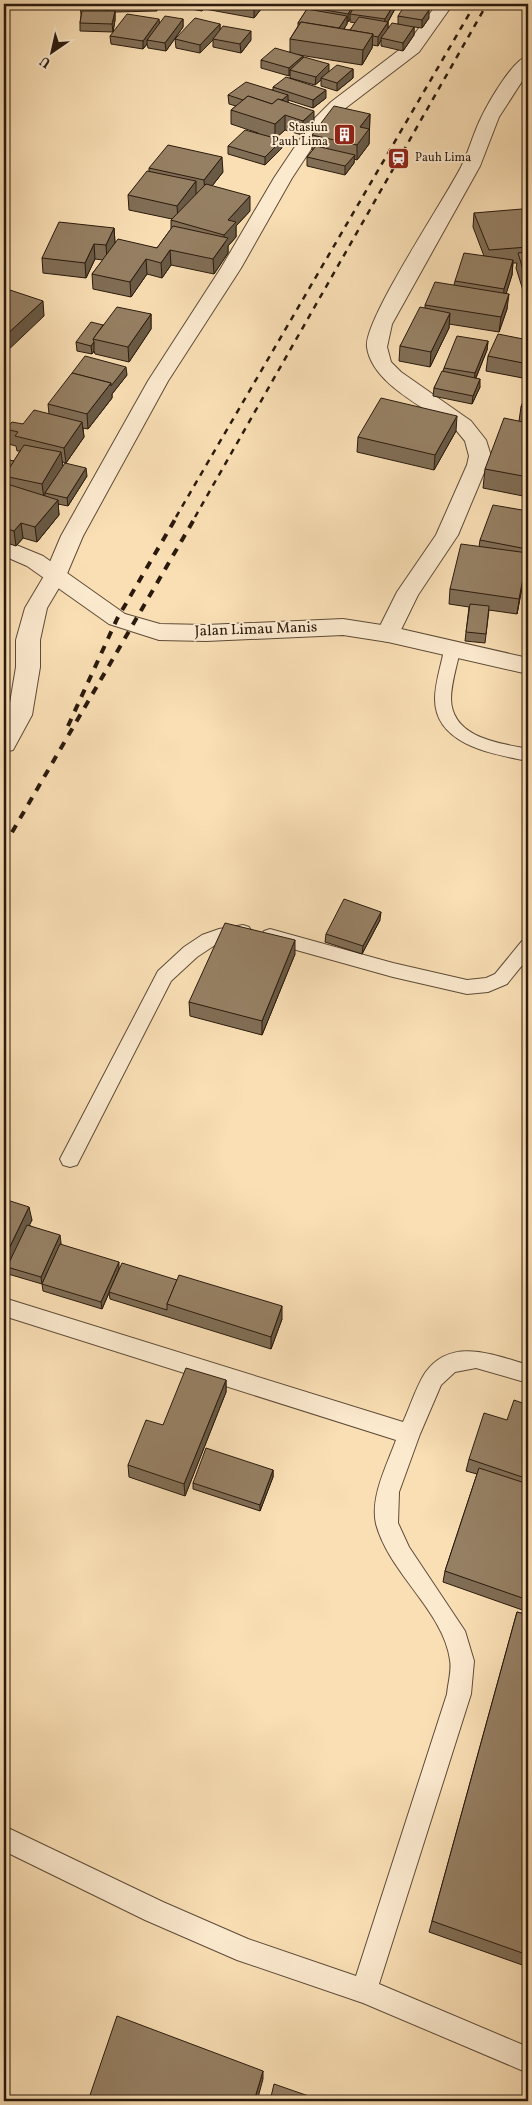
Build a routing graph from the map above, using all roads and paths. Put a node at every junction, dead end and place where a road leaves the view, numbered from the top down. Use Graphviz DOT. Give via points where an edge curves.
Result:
graph roads {
  1 [pos="446,4"];
  2 [pos="528,61"];
  3 [pos="4,547"];
  4 [pos="55,576"];
  5 [pos="388,634"];
  6 [pos="452,650"];
  7 [pos="528,666"];
  8 [pos="4,744"];
  9 [pos="528,755"];
  10 [pos="528,946"];
  11 [pos="70,1159"];
  12 [pos="4,1306"];
  13 [pos="528,1374"];
  14 [pos="409,1434"];
  15 [pos="4,1838"];
  16 [pos="364,1991"];
  17 [pos="528,2060"];
  1 -- 4 [label="street" via="413,48 338,106 301,148 231,268 158,381 72,536"];
  2 -- 5 [label="street" via="490,117 471,166 388,311 378,335 377,349 383,366 470,431 478,444 480,457 442,544 404,599"];
  3 -- 4 [label="street, Jalan Limau Manis" via="35,561"];
  4 -- 5 [label="street, Jalan Limau Manis" via="117,619 159,632 343,627"];
  4 -- 8 [label="street" via="36,608 28,640 28,667 20,715"];
  5 -- 6 [label="street, Jalan Limau Manis"];
  6 -- 7 [label="street, Jalan Limau Manis"];
  6 -- 9 [label="lane" via="442,700 444,717 451,726 489,746"];
  10 -- 11 [label="lane" via="501,979 488,985 468,987 393,970 259,932 214,936 164,976"];
  12 -- 14 [label="lane"];
  13 -- 14 [label="lane" via="476,1359 450,1363 433,1379"];
  14 -- 16 [label="lane" via="388,1492 387,1523 401,1554 454,1630 462,1661 459,1694"];
  15 -- 16 [label="lane" via="154,1911 246,1951"];
  16 -- 17 [label="lane"];
}
